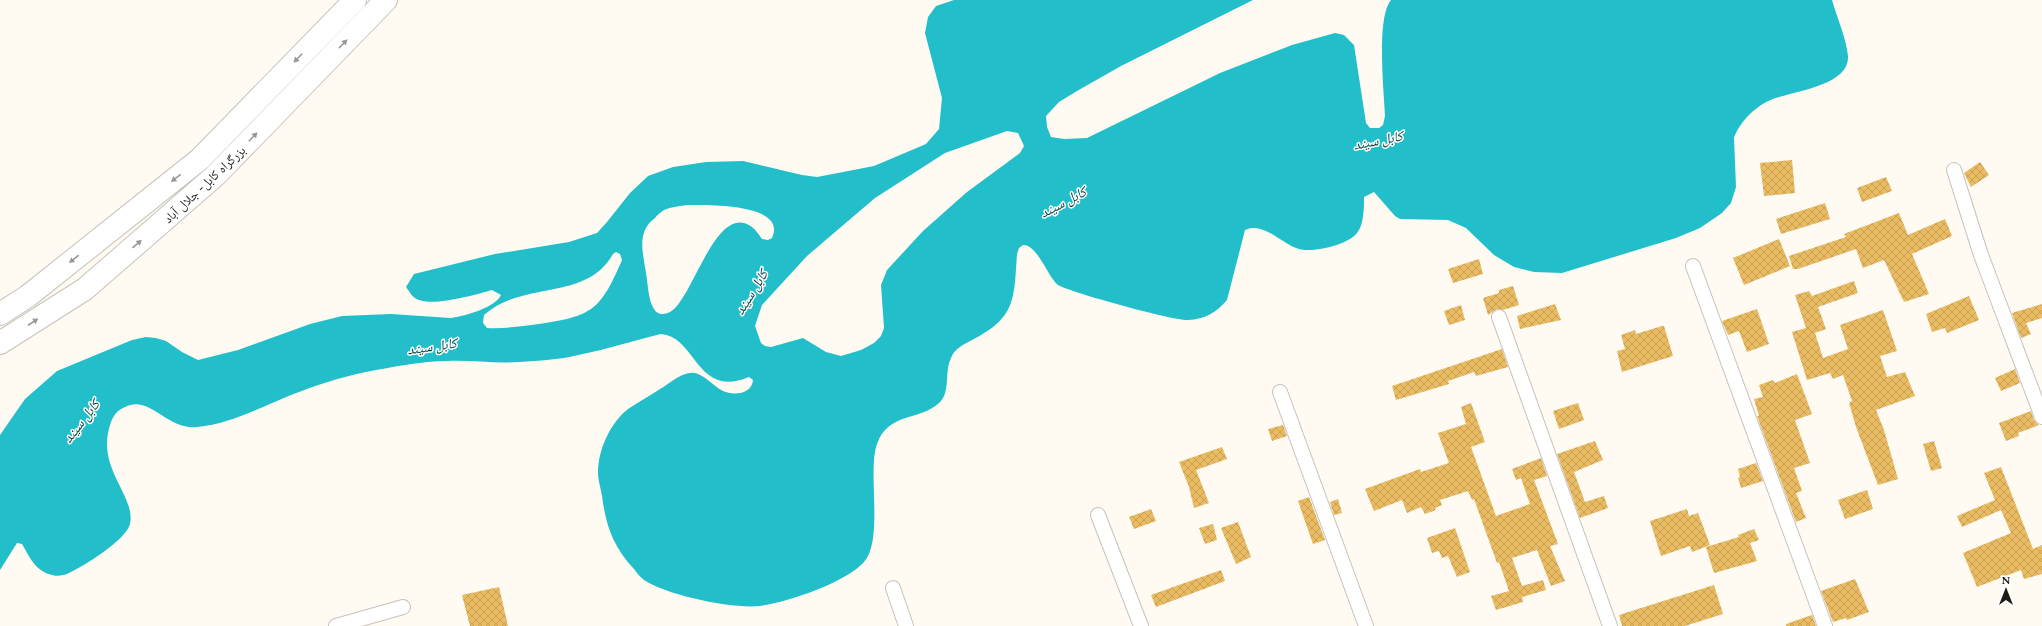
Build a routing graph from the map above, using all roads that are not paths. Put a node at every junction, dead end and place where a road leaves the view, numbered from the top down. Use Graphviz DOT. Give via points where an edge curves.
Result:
graph roads {
  1 [pos="355,0"];
  2 [pos="386,0"];
  3 [pos="200,159"];
  4 [pos="1954,170"];
  5 [pos="216,175"];
  6 [pos="1693,266"];
  7 [pos="0,314"];
  8 [pos="1499,317"];
  9 [pos="0,343"];
  10 [pos="1280,392"];
  11 [pos="2042,417"];
  12 [pos="1098,515"];
  13 [pos="893,588"];
  14 [pos="403,607"];
  15 [pos="336,626"];
  16 [pos="906,626"];
  17 [pos="1140,626"];
  18 [pos="1366,626"];
  19 [pos="1610,626"];
  20 [pos="1825,626"];
  1 -- 3 [label="highway, بزرگراه کابل- جلال آباد, one-way"];
  5 -- 2 [label="highway, بزرگراه کابل- جلال آباد, one-way"];
  3 -- 5 [label="highway"];
  3 -- 7 [label="highway, بزرگراه کابل- جلال آباد, one-way" via="28,296"];
  4 -- 11 [label="street" via="1981,255"];
  9 -- 5 [label="highway, بزرگراه کابل- جلال آباد, one-way" via="85,289"];
  6 -- 20 [label="street"];
  8 -- 19 [label="street"];
  10 -- 18 [label="street"];
  12 -- 17 [label="street"];
  13 -- 16 [label="street"];
  14 -- 15 [label="street"];
}
